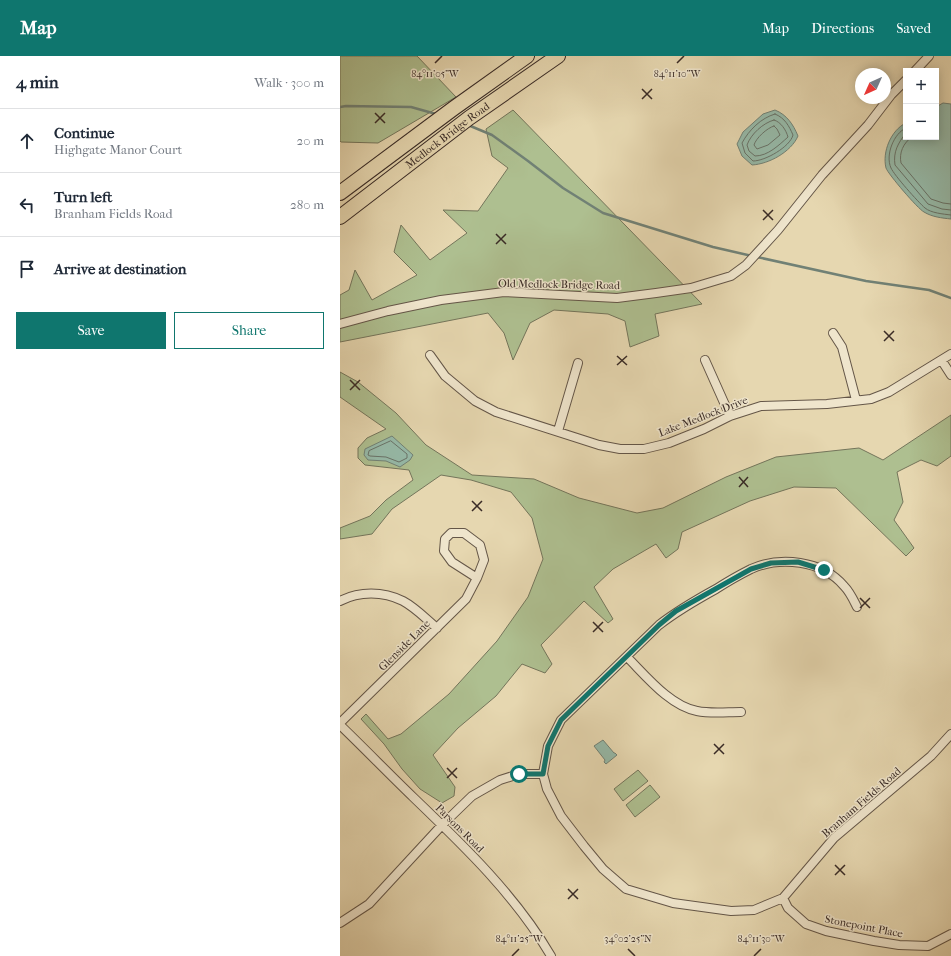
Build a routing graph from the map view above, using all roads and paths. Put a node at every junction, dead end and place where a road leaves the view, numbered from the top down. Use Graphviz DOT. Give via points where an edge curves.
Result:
graph roads {
  1 [pos="527,56"];
  2 [pos="558,56"];
  3 [pos="929,56"];
  4 [pos="918,68"];
  5 [pos="903,83"];
  6 [pos="340,193"];
  7 [pos="340,216"];
  8 [pos="340,324"];
  9 [pos="833,333"];
  10 [pos="951,354"];
  11 [pos="430,355"];
  12 [pos="705,360"];
  13 [pos="942,361"];
  14 [pos="578,363"];
  15 [pos="951,375"];
  16 [pos="856,400"];
  17 [pos="730,416"];
  18 [pos="558,431"];
  19 [pos="477,578"];
  20 [pos="340,601"];
  21 [pos="857,607"];
  22 [pos="437,628"];
  23 [pos="627,657"];
  24 [pos="741,712"];
  25 [pos="340,724"];
  26 [pos="951,734"];
  27 [pos="543,774"];
  28 [pos="442,825"];
  29 [pos="783,898"];
  30 [pos="340,923"];
  31 [pos="951,934"];
  32 [pos="551,956"];
  1 -- 6 [label="highway, Medlock Bridge Road"];
  2 -- 7 [label="highway, Medlock Bridge Road" via="469,118"];
  3 -- 4 [label="street"];
  5 -- 8 [label="street, Old Medlock Bridge Road" via="822,175 778,230 746,265 731,276 691,288 617,298 504,292 441,300"];
  9 -- 16 [label="street" via="842,347"];
  10 -- 13 [label="street, Lake Medlock Drive"];
  11 -- 18 [label="street, Lake Medlock Drive" via="444,376 475,401 496,412"];
  12 -- 17 [label="street"];
  13 -- 15 [label="street"];
  13 -- 16 [label="street, Lake Medlock Drive" via="889,392 871,399"];
  14 -- 18 [label="street"];
  16 -- 17 [label="street, Lake Medlock Drive" via="827,404 761,406"];
  17 -- 18 [label="street, Lake Medlock Drive" via="669,443 644,449 620,450"];
  19 -- 19 [label="street, Glenside Lane" via="484,560 480,545 464,532 451,533 445,539 444,551 452,562"];
  19 -- 22 [label="street, Glenside Lane" via="466,599"];
  20 -- 22 [label="street" via="368,592 388,597 412,607"];
  21 -- 23 [label="street, Branham Fields Road" via="844,585 824,570 798,562 771,563 751,569 676,611"];
  22 -- 25 [label="street, Glenside Lane"];
  23 -- 24 [label="street" via="666,695 682,706 697,711"];
  23 -- 27 [label="street, Branham Fields Road" via="561,720 548,746"];
  25 -- 28 [label="street, Parsons Road"];
  26 -- 29 [label="street, Branham Fields Road" via="931,756 834,838"];
  27 -- 28 [label="street" via="519,774 500,780 472,796"];
  27 -- 29 [label="street, Branham Fields Road" via="547,789 561,816 603,870 626,889 673,903 731,911 754,910"];
  28 -- 30 [label="street" via="369,904"];
  28 -- 32 [label="street, Parsons Road" via="510,898"];
  29 -- 31 [label="street, Stonepoint Place" via="788,908 806,924 826,932 899,945 928,946"];
}
